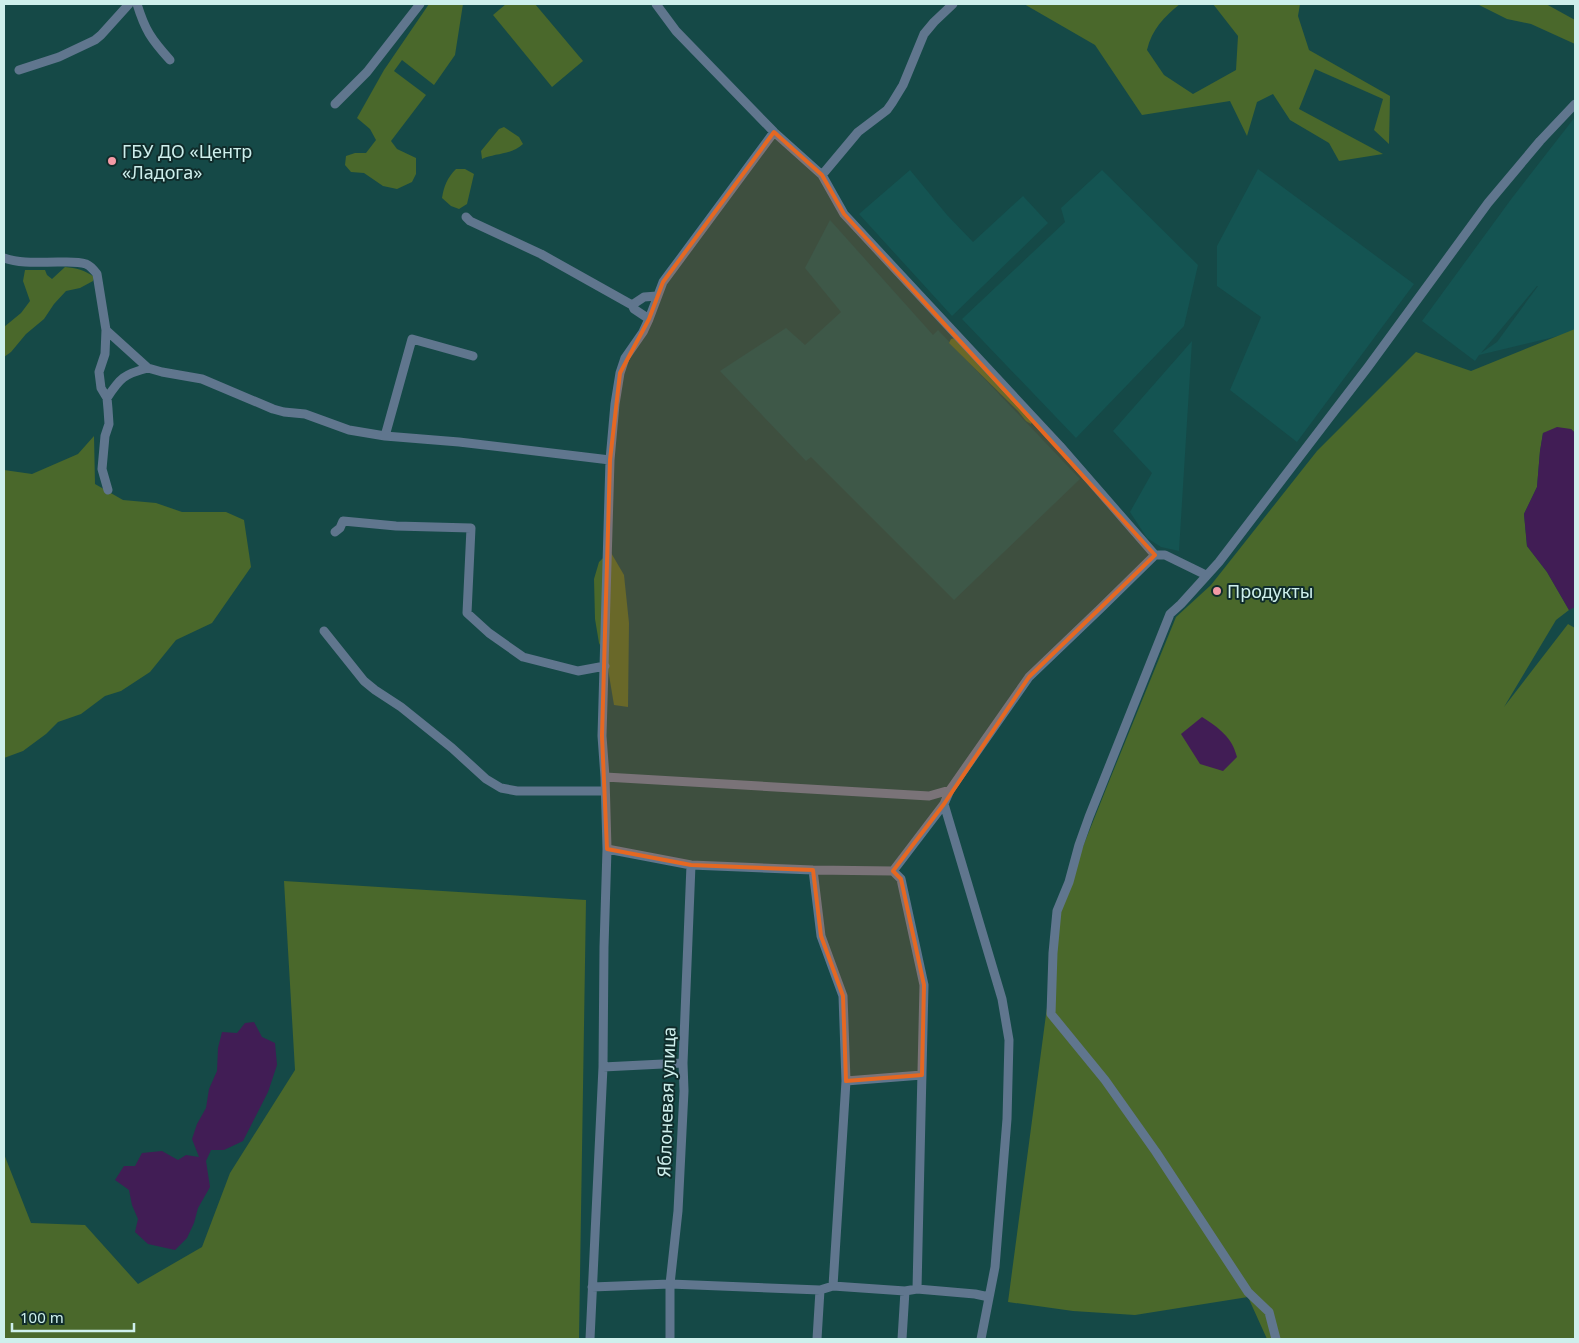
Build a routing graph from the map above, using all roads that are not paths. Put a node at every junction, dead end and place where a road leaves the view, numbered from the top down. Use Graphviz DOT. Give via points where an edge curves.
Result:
graph roads {
  1 [pos="129,4"];
  2 [pos="137,4"];
  3 [pos="420,4"];
  4 [pos="656,4"];
  5 [pos="953,4"];
  6 [pos="170,60"];
  7 [pos="19,70"];
  8 [pos="335,104"];
  9 [pos="1575,104"];
  10 [pos="774,132"];
  11 [pos="822,175"];
  12 [pos="466,217"];
  13 [pos="4,258"];
  14 [pos="657,296"];
  15 [pos="632,306"];
  16 [pos="649,319"];
  17 [pos="106,330"];
  18 [pos="473,356"];
  19 [pos="148,368"];
  20 [pos="107,398"];
  21 [pos="385,436"];
  22 [pos="610,460"];
  23 [pos="108,490"];
  24 [pos="336,532"];
  25 [pos="1155,554"];
  26 [pos="1206,575"];
  27 [pos="324,632"];
  28 [pos="605,666"];
  29 [pos="605,777"];
  30 [pos="950,790"];
  31 [pos="605,791"];
  32 [pos="944,804"];
  33 [pos="607,849"];
  34 [pos="690,865"];
  35 [pos="813,870"];
  36 [pos="893,871"];
  37 [pos="684,1064"];
  38 [pos="603,1066"];
  39 [pos="922,1076"];
  40 [pos="846,1081"];
  41 [pos="670,1284"];
  42 [pos="833,1286"];
  43 [pos="592,1287"];
  44 [pos="917,1289"];
  45 [pos="820,1290"];
  46 [pos="904,1292"];
  47 [pos="989,1297"];
  48 [pos="590,1339"];
  49 [pos="670,1339"];
  50 [pos="817,1339"];
  51 [pos="902,1339"];
  52 [pos="981,1339"];
  53 [pos="1276,1339"];
  1 -- 7 [label="street" via="95,40 59,57"];
  2 -- 6 [label="street" via="152,40"];
  3 -- 8 [label="street" via="367,72"];
  4 -- 10 [label="street" via="676,31"];
  5 -- 11 [label="street" via="924,34 904,86 887,110 858,132"];
  9 -- 26 [label="street" via="1488,203 1368,367"];
  10 -- 11 [label="street"];
  10 -- 14 [label="street" via="677,261"];
  11 -- 25 [label="street" via="844,214 1060,446"];
  12 -- 15 [label="street" via="541,254"];
  13 -- 17 [label="street" via="73,262 92,268 97,274"];
  14 -- 15 [label="street" via="644,297"];
  14 -- 16 [label="street"];
  15 -- 16 [label="street"];
  16 -- 22 [label="street" via="625,358 620,373"];
  17 -- 19 [label="street"];
  17 -- 20 [label="street" via="105,354 99,372 100,388"];
  18 -- 21 [label="street" via="412,339"];
  19 -- 20 [label="street" via="130,372"];
  19 -- 21 [label="street" via="202,379 273,409 305,414 348,430"];
  20 -- 23 [label="street" via="109,424 102,469"];
  21 -- 22 [label="street"];
  22 -- 28 [label="street"];
  24 -- 28 [label="street" via="343,521 471,528 467,613 489,634 523,657 578,671"];
  25 -- 26 [label="street" via="1165,555"];
  25 -- 30 [label="street" via="1028,677"];
  26 -- 53 [label="street" via="1170,614 1088,817 1057,911 1051,1014 1105,1080 1248,1292 1269,1312"];
  27 -- 31 [label="street" via="364,681 501,788 517,791"];
  28 -- 29 [label="street" via="602,736"];
  29 -- 30 [label="street" via="929,796"];
  29 -- 31 [label="street"];
  30 -- 32 [label="street"];
  31 -- 33 [label="street"];
  32 -- 36 [label="street"];
  32 -- 47 [label="street" via="1002,999 1009,1040 1007,1118 995,1267"];
  33 -- 34 [label="street"];
  33 -- 38 [label="street"];
  34 -- 35 [label="street"];
  34 -- 37 [label="street, Яблоневая улица"];
  35 -- 36 [label="street"];
  35 -- 40 [label="street" via="821,936 843,996"];
  36 -- 39 [label="street" via="901,879 924,985"];
  37 -- 38 [label="street"];
  37 -- 41 [label="street, Яблоневая улица" via="678,1201"];
  38 -- 43 [label="street"];
  39 -- 40 [label="street"];
  39 -- 44 [label="street"];
  40 -- 42 [label="street"];
  41 -- 43 [label="street"];
  41 -- 45 [label="street"];
  41 -- 49 [label="street, Яблоневая улица"];
  42 -- 45 [label="street"];
  42 -- 46 [label="street"];
  43 -- 48 [label="street"];
  44 -- 46 [label="street"];
  44 -- 47 [label="street"];
  45 -- 50 [label="street"];
  46 -- 51 [label="street"];
  47 -- 52 [label="street"];
}
